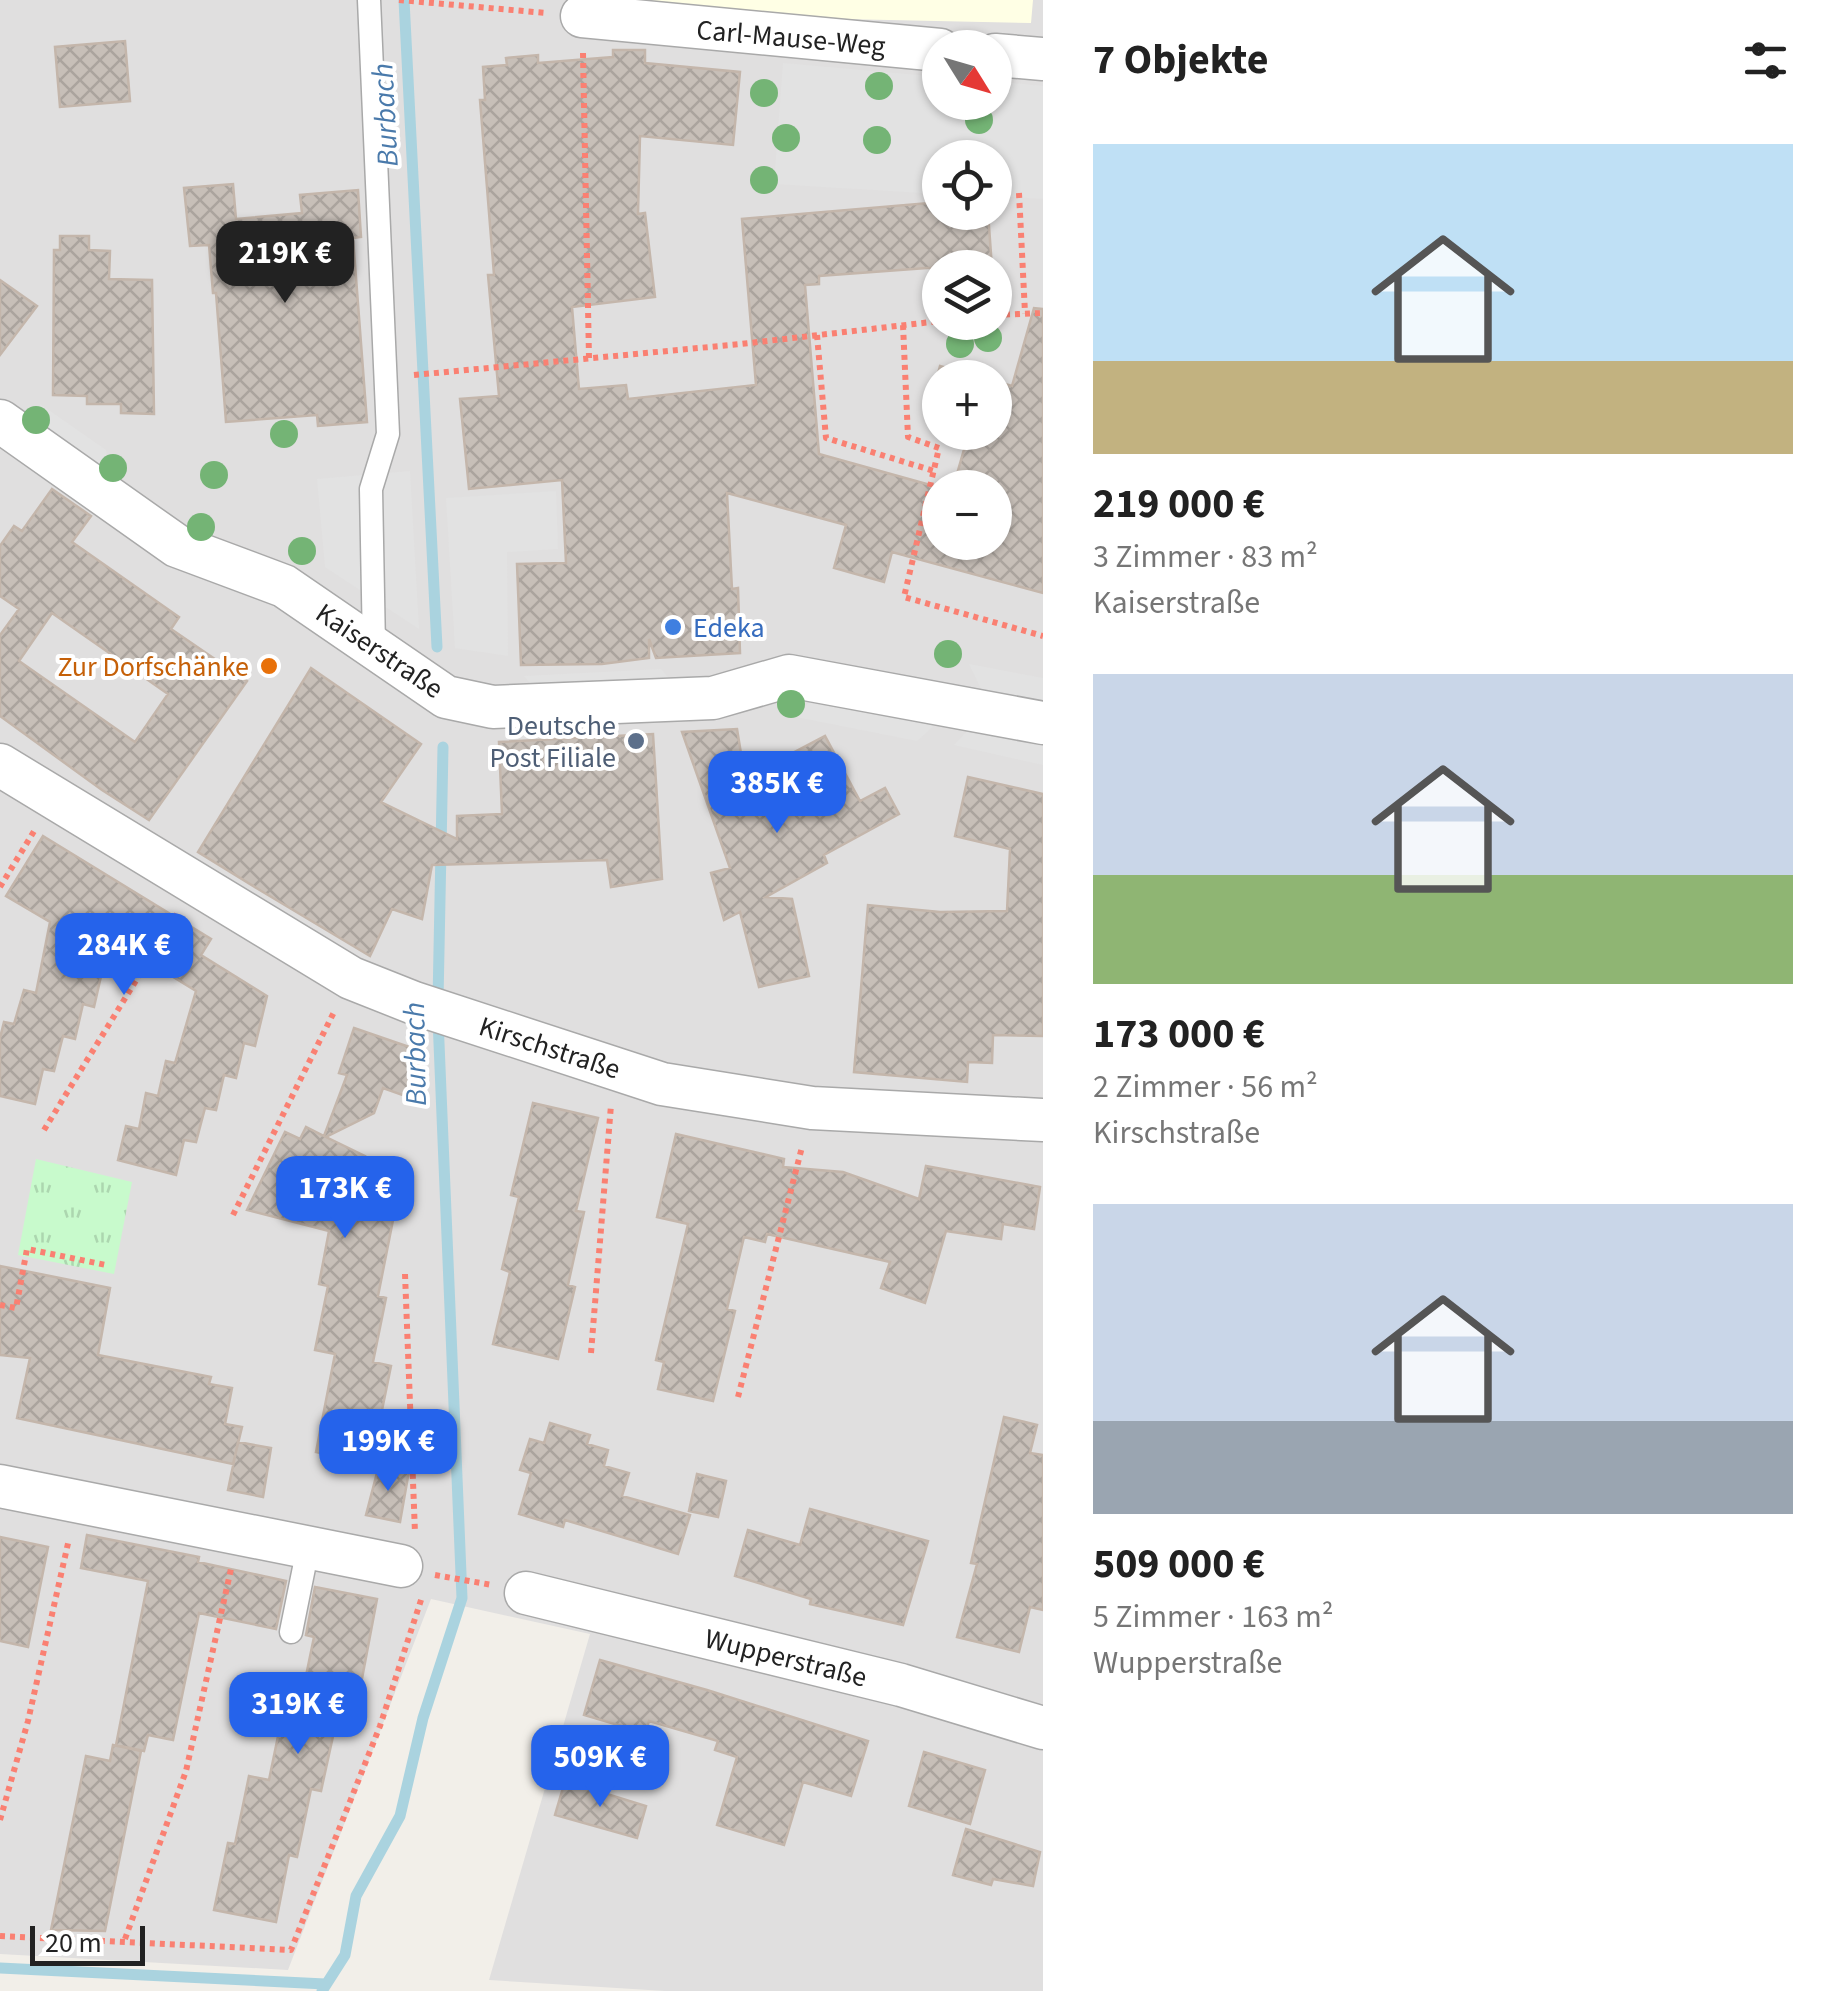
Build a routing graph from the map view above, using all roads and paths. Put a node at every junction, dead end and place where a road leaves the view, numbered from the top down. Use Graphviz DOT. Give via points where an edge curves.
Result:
graph roads {
  1 [pos="369,0"];
  2 [pos="393,0"];
  3 [pos="423,2"];
  4 [pos="582,16"];
  5 [pos="922,48"];
  6 [pos="1012,56"];
  7 [pos="1043,59"];
  8 [pos="1019,192"];
  9 [pos="1043,313"];
  10 [pos="1012,314"];
  11 [pos="1025,314"];
  12 [pos="922,323"];
  13 [pos="903,325"];
  14 [pos="817,336"];
  15 [pos="589,358"];
  16 [pos="397,377"];
  17 [pos="0,421"];
  18 [pos="931,470"];
  19 [pos="934,470"];
  20 [pos="922,521"];
  21 [pos="1043,636"];
  22 [pos="374,647"];
  23 [pos="1043,723"];
  24 [pos="0,765"];
  25 [pos="54,799"];
  26 [pos="194,886"];
  27 [pos="0,887"];
  28 [pos="351,978"];
  29 [pos="614,1069"];
  30 [pos="812,1108"];
  31 [pos="1043,1120"];
  32 [pos="44,1130"];
  33 [pos="233,1214"];
  34 [pos="106,1265"];
  35 [pos="405,1274"];
  36 [pos="0,1305"];
  37 [pos="591,1353"];
  38 [pos="738,1397"];
  39 [pos="0,1486"];
  40 [pos="77,1503"];
  41 [pos="238,1534"];
  42 [pos="308,1548"];
  43 [pos="418,1571"];
  44 [pos="507,1589"];
  45 [pos="290,1632"];
  46 [pos="1043,1728"];
  47 [pos="0,1820"];
  48 [pos="0,1936"];
  49 [pos="125,1939"];
  1 -- 22 [label="lane" via="388,434 372,489"];
  2 -- 3 [label="path"];
  3 -- 4 [label="path"];
  4 -- 5 [label="street, Carl-Mause-Weg"];
  4 -- 15 [label="path"];
  6 -- 7 [label="street"];
  8 -- 11 [label="path"];
  9 -- 11 [label="path"];
  10 -- 11 [label="path"];
  12 -- 13 [label="path"];
  13 -- 14 [label="path"];
  13 -- 19 [label="path" via="908,437 939,448"];
  14 -- 15 [label="path"];
  14 -- 18 [label="path" via="826,438"];
  15 -- 16 [label="path"];
  17 -- 22 [label="street, Kaiserstraße" via="177,546 284,586"];
  20 -- 21 [label="path" via="904,597"];
  22 -- 23 [label="street, Kaiserstraße" via="446,697 493,707 712,698 789,676"];
  24 -- 25 [label="street, Kirschstraße"];
  25 -- 26 [label="street, Kirschstraße"];
  25 -- 27 [label="path"];
  26 -- 28 [label="street, Kirschstraße"];
  26 -- 32 [label="path"];
  28 -- 29 [label="street, Kirschstraße"];
  28 -- 33 [label="path"];
  29 -- 30 [label="street, Kirschstraße" via="662,1084"];
  29 -- 37 [label="path"];
  30 -- 31 [label="street, Kirschstraße"];
  30 -- 38 [label="path"];
  34 -- 36 [label="path" via="27,1249 16,1308"];
  35 -- 43 [label="path"];
  39 -- 40 [label="street"];
  40 -- 41 [label="street"];
  40 -- 47 [label="path"];
  41 -- 42 [label="street"];
  41 -- 49 [label="path" via="186,1772"];
  42 -- 43 [label="street"];
  42 -- 45 [label="lane"];
  43 -- 44 [label="path"];
  43 -- 49 [label="path" via="380,1726 291,1950"];
  44 -- 46 [label="street, Wupperstraße" via="901,1685"];
  48 -- 49 [label="path"];
}
